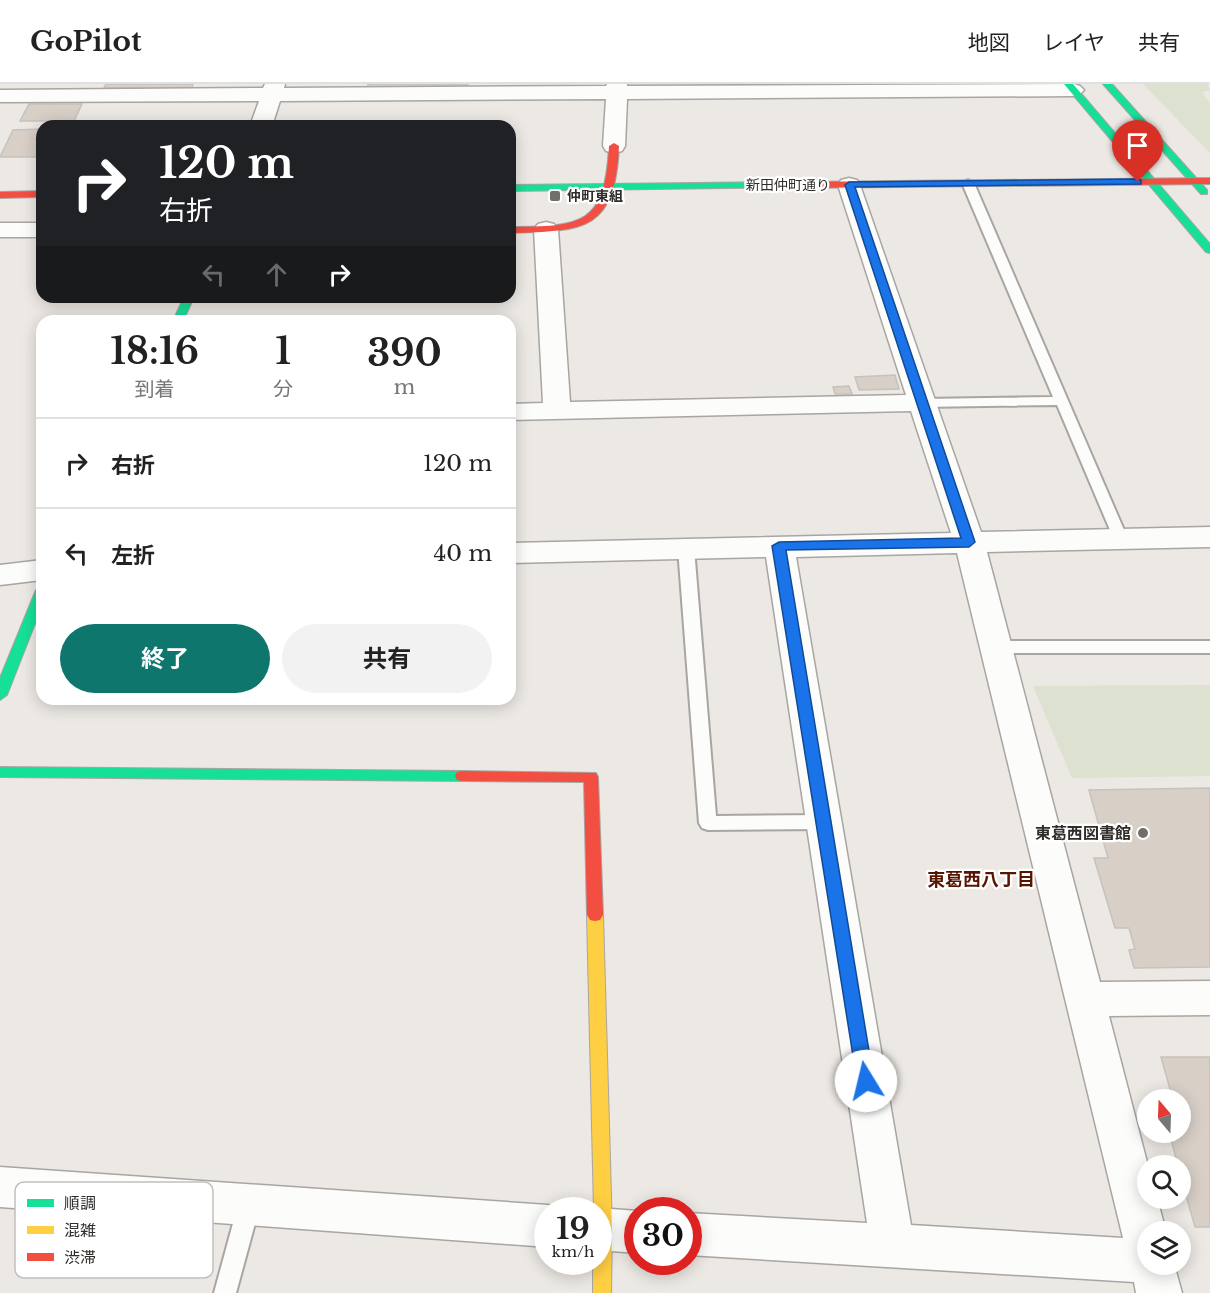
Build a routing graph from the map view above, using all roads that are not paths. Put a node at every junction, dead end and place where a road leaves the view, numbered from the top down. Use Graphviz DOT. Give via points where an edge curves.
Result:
graph roads {
  1 [pos="1107,84"];
  2 [pos="1071,87"];
  3 [pos="617,88"];
  4 [pos="273,89"];
  5 [pos="0,96"];
  6 [pos="263,120"];
  7 [pos="614,146"];
  8 [pos="1194,181"];
  9 [pos="1210,181"];
  10 [pos="1151,182"];
  11 [pos="968,183"];
  12 [pos="849,185"];
  13 [pos="612,186"];
  14 [pos="516,188"];
  15 [pos="36,194"];
  16 [pos="0,195"];
  17 [pos="1210,199"];
  18 [pos="546,229"];
  19 [pos="0,230"];
  20 [pos="36,230"];
  21 [pos="516,230"];
  22 [pos="1210,250"];
  23 [pos="1063,401"];
  24 [pos="922,403"];
  25 [pos="557,411"];
  26 [pos="516,412"];
  27 [pos="1120,537"];
  28 [pos="1208,540"];
  29 [pos="969,542"];
  30 [pos="779,546"];
  31 [pos="686,548"];
  32 [pos="516,553"];
  33 [pos="36,571"];
  34 [pos="0,575"];
  35 [pos="36,605"];
  36 [pos="996,647"];
  37 [pos="1210,647"];
  38 [pos="0,695"];
  39 [pos="0,772"];
  40 [pos="824,822"];
  41 [pos="1210,998"];
  42 [pos="1084,999"];
  43 [pos="0,1187"];
  44 [pos="15,1188"];
  45 [pos="213,1202"];
  46 [pos="249,1205"];
  47 [pos="1141,1221"];
  48 [pos="534,1225"];
  49 [pos="613,1230"];
  50 [pos="702,1235"];
  51 [pos="892,1245"];
  52 [pos="1137,1261"];
  53 [pos="1155,1275"];
  54 [pos="225,1293"];
  55 [pos="602,1293"];
  56 [pos="1159,1293"];
  1 -- 8 [label="street"];
  2 -- 3 [label="street"];
  2 -- 10 [label="street"];
  3 -- 4 [label="street"];
  3 -- 7 [label="street"];
  4 -- 5 [label="street"];
  4 -- 6 [label="street"];
  7 -- 13 [label="street"];
  8 -- 9 [label="street, 新田仲町通り"];
  8 -- 10 [label="street, 新田仲町通り"];
  8 -- 17 [label="street"];
  10 -- 11 [label="street, 新田仲町通り"];
  10 -- 22 [label="street"];
  11 -- 12 [label="street, 新田仲町通り"];
  11 -- 23 [label="lane"];
  12 -- 13 [label="street, 新田仲町通り"];
  12 -- 24 [label="street"];
  13 -- 14 [label="street, 新田仲町通り"];
  13 -- 18 [label="street" via="602,210 589,221"];
  15 -- 16 [label="street"];
  18 -- 21 [label="street"];
  18 -- 25 [label="street"];
  19 -- 20 [label="street"];
  23 -- 24 [label="lane"];
  23 -- 27 [label="lane"];
  24 -- 25 [label="street"];
  24 -- 29 [label="street"];
  25 -- 26 [label="street"];
  27 -- 28 [label="street"];
  27 -- 29 [label="street"];
  29 -- 30 [label="street"];
  29 -- 36 [label="street"];
  30 -- 31 [label="street"];
  30 -- 40 [label="street"];
  31 -- 32 [label="street"];
  31 -- 40 [label="lane" via="708,823"];
  33 -- 34 [label="street"];
  35 -- 38 [label="street"];
  36 -- 37 [label="lane"];
  36 -- 42 [label="street"];
  39 -- 49 [label="street" via="591,777"];
  40 -- 51 [label="street"];
  41 -- 42 [label="street"];
  42 -- 47 [label="street"];
  43 -- 44 [label="street"];
  45 -- 46 [label="street"];
  46 -- 48 [label="street"];
  46 -- 54 [label="lane"];
  49 -- 55 [label="street"];
  50 -- 51 [label="street"];
  51 -- 52 [label="street"];
  53 -- 56 [label="street"];
}
